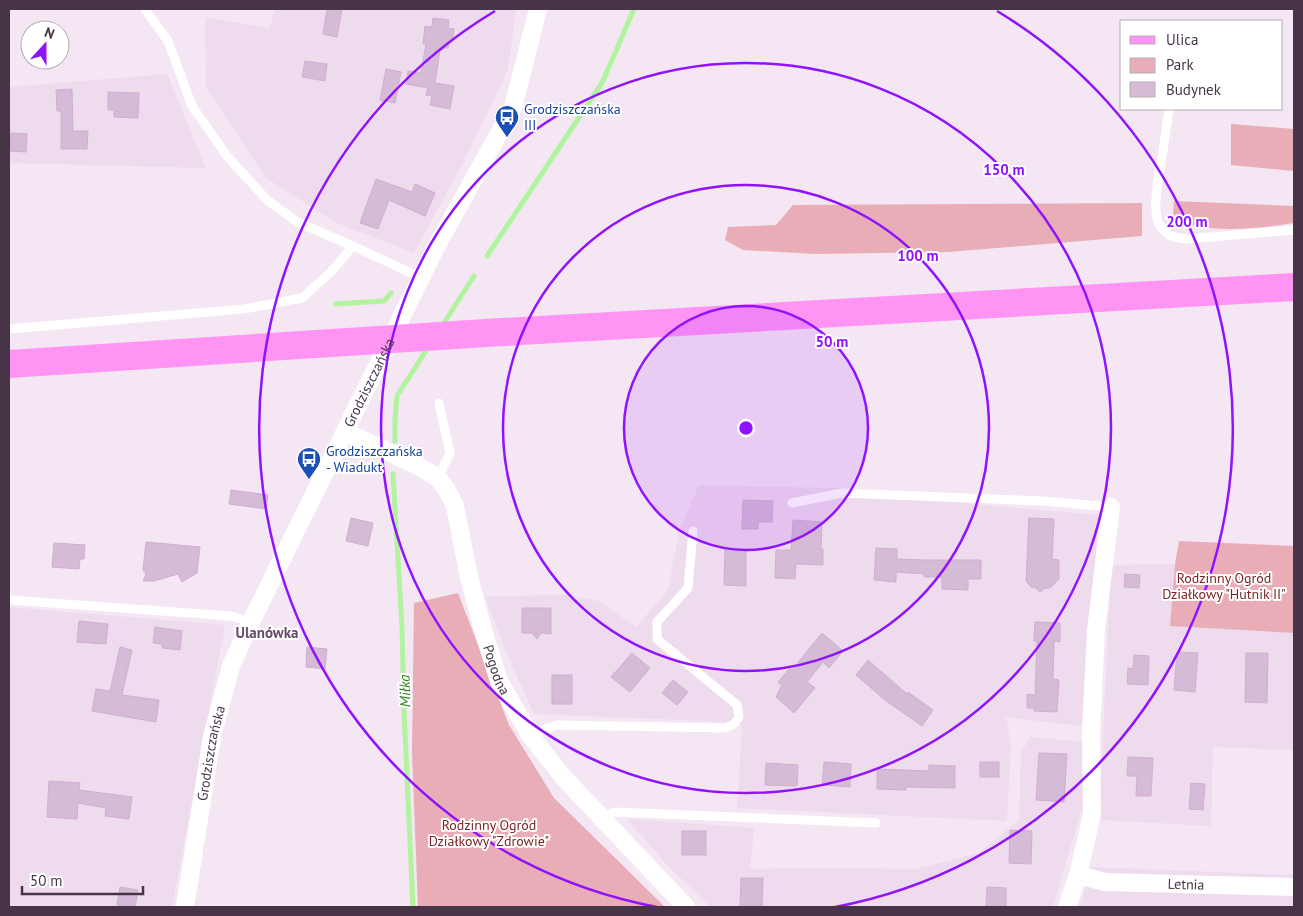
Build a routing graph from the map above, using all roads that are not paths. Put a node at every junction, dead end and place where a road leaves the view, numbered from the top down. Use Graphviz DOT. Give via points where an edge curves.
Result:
graph roads {
  1 [pos="145,9"];
  2 [pos="538,9"];
  3 [pos="1169,110"];
  4 [pos="1294,230"];
  5 [pos="353,246"];
  6 [pos="422,278"];
  7 [pos="1294,287"];
  8 [pos="9,329"];
  9 [pos="9,364"];
  10 [pos="439,403"];
  11 [pos="346,432"];
  12 [pos="438,478"];
  13 [pos="792,503"];
  14 [pos="1111,507"];
  15 [pos="693,531"];
  16 [pos="9,600"];
  17 [pos="251,622"];
  18 [pos="530,736"];
  19 [pos="602,818"];
  20 [pos="876,823"];
  21 [pos="1078,876"];
  22 [pos="1294,887"];
  23 [pos="184,907"];
  24 [pos="686,907"];
  25 [pos="1067,907"];
  1 -- 5 [label="lane" via="168,41 192,106 227,156 267,200 297,222"];
  2 -- 6 [label="street, Grodziszczańska" via="513,108"];
  3 -- 4 [label="lane" via="1156,193 1156,214 1163,230 1174,238 1188,239"];
  5 -- 6 [label="lane"];
  5 -- 8 [label="lane" via="302,298 244,309"];
  6 -- 11 [label="street, Grodziszczańska"];
  7 -- 9 [label="main road"];
  10 -- 12 [label="lane" via="450,453"];
  11 -- 12 [label="street, Pogodna"];
  11 -- 17 [label="street, Grodziszczańska"];
  12 -- 18 [label="street, Pogodna" via="455,506 469,577 499,681"];
  13 -- 14 [label="lane" via="842,493 1044,501"];
  14 -- 21 [label="street" via="1096,630 1091,735 1092,814"];
  15 -- 18 [label="lane" via="688,588 658,622 657,639 737,705 738,717 734,724 725,728 557,725"];
  16 -- 17 [label="lane" via="231,616"];
  17 -- 23 [label="street, Grodziszczańska" via="231,666 212,736"];
  18 -- 19 [label="street, Pogodna"];
  19 -- 20 [label="lane" via="614,812"];
  19 -- 24 [label="street, Pogodna"];
  21 -- 22 [label="street, Letnia" via="1105,882"];
  21 -- 25 [label="street"];
}
